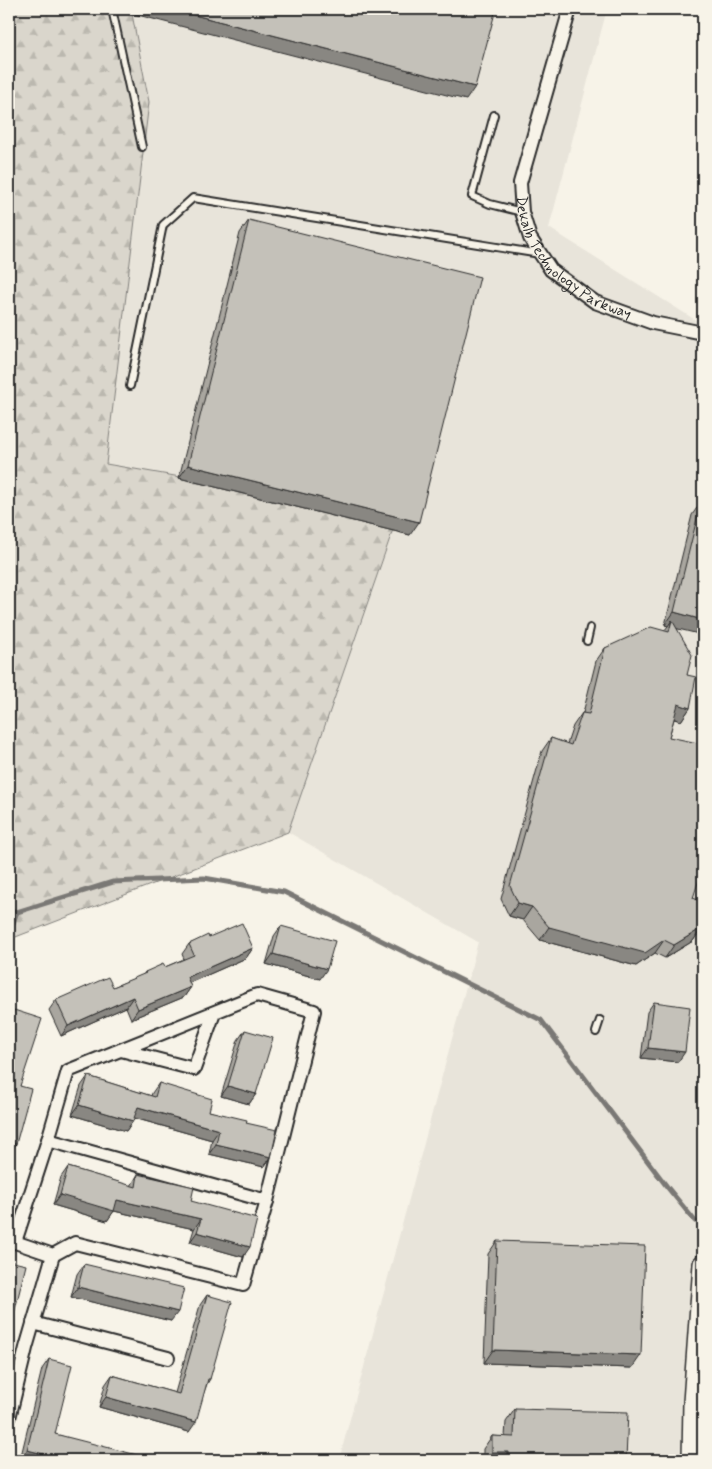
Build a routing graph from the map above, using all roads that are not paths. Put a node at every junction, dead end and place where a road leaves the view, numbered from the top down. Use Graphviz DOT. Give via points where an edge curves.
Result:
graph roads {
  1 [pos="112,9"];
  2 [pos="570,9"];
  3 [pos="494,115"];
  4 [pos="142,147"];
  5 [pos="522,212"];
  6 [pos="541,254"];
  7 [pos="703,333"];
  8 [pos="130,386"];
  9 [pos="590,628"];
  10 [pos="586,641"];
  11 [pos="214,1013"];
  12 [pos="600,1020"];
  13 [pos="596,1032"];
  14 [pos="121,1050"];
  15 [pos="48,1140"];
  16 [pos="267,1201"];
  17 [pos="12,1241"];
  18 [pos="53,1255"];
  19 [pos="703,1264"];
  20 [pos="33,1323"];
  21 [pos="168,1358"];
  22 [pos="9,1414"];
  23 [pos="692,1460"];
  1 -- 4 [label="lane"];
  2 -- 5 [label="street, Dekalb Technology Parkway" via="520,183"];
  3 -- 5 [label="lane" via="472,196"];
  5 -- 6 [label="street, Dekalb Technology Parkway" via="530,238"];
  6 -- 7 [label="street, Dekalb Technology Parkway" via="551,270 595,302 652,323"];
  6 -- 8 [label="lane" via="193,198 163,225"];
  9 -- 10 [label="lane"];
  11 -- 14 [label="street"];
  11 -- 14 [label="street" via="194,1069"];
  11 -- 16 [label="street" via="257,996 314,1011"];
  12 -- 13 [label="lane"];
  14 -- 15 [label="street" via="68,1071"];
  15 -- 16 [label="street"];
  15 -- 17 [label="street"];
  16 -- 18 [label="street" via="243,1285 75,1243"];
  17 -- 18 [label="street"];
  18 -- 20 [label="street"];
  19 -- 23 [label="street"];
  20 -- 21 [label="street"];
  20 -- 22 [label="street"];
}
